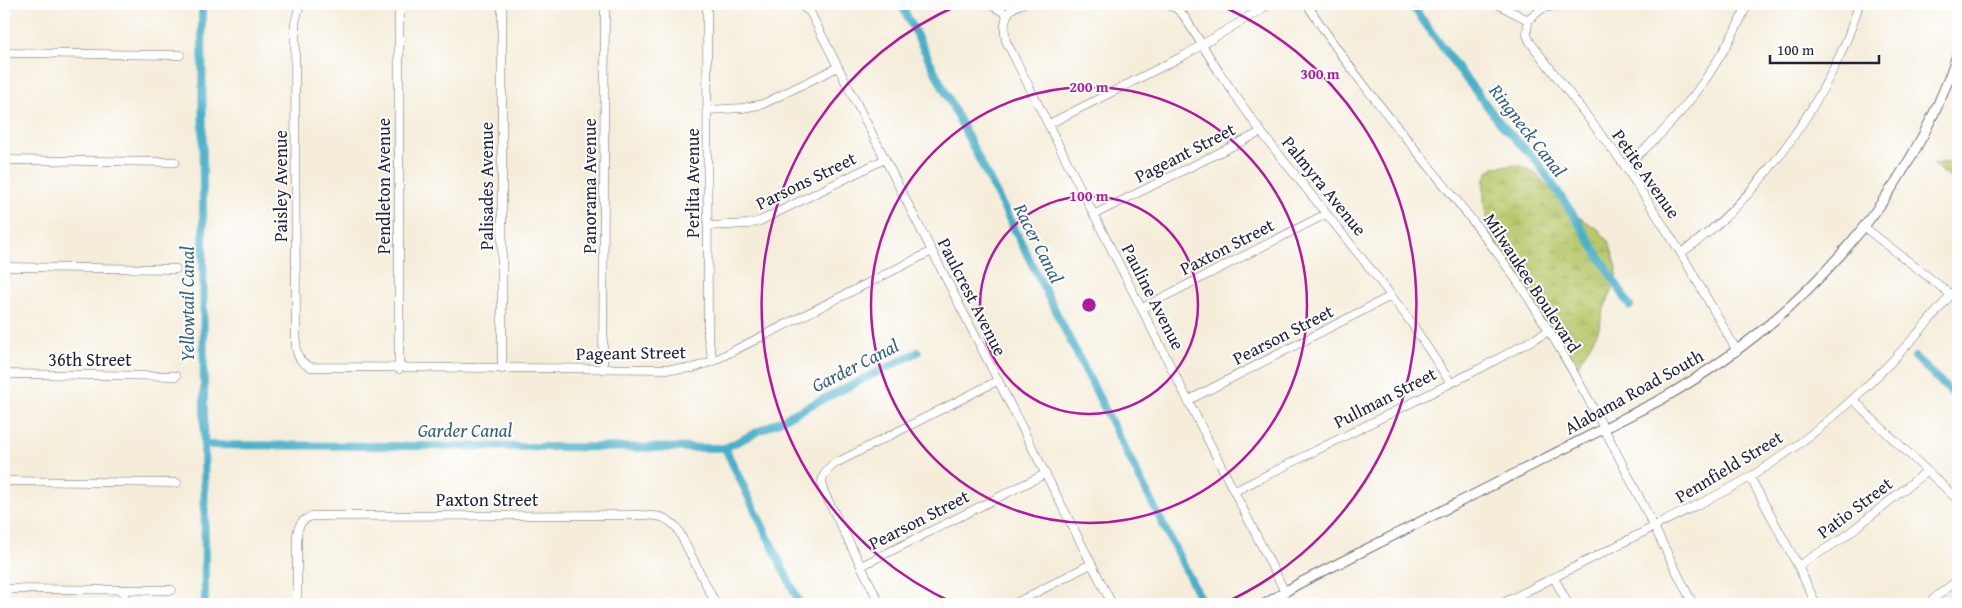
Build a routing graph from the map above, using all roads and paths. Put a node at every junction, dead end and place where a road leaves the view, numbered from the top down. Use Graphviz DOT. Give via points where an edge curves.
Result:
graph roads {
  1 [pos="399,4"];
  2 [pos="502,4"];
  3 [pos="605,4"];
  4 [pos="707,4"];
  5 [pos="801,4"];
  6 [pos="989,4"];
  7 [pos="1022,4"];
  8 [pos="1164,4"];
  9 [pos="1270,4"];
  10 [pos="1307,4"];
  11 [pos="1497,4"];
  12 [pos="1566,4"];
  13 [pos="1748,4"];
  14 [pos="1858,4"];
  15 [pos="302,5"];
  16 [pos="1007,14"];
  17 [pos="1528,20"];
  18 [pos="1202,46"];
  19 [pos="4,53"];
  20 [pos="1958,53"];
  21 [pos="180,55"];
  22 [pos="838,67"];
  23 [pos="708,110"];
  24 [pos="1049,124"];
  25 [pos="1261,132"];
  26 [pos="885,159"];
  27 [pos="4,160"];
  28 [pos="175,162"];
  29 [pos="1625,166"];
  30 [pos="1095,214"];
  31 [pos="1326,214"];
  32 [pos="708,226"];
  33 [pos="1864,227"];
  34 [pos="932,251"];
  35 [pos="1681,253"];
  36 [pos="4,267"];
  37 [pos="176,269"];
  38 [pos="1958,286"];
  39 [pos="1391,296"];
  40 [pos="1955,297"];
  41 [pos="1142,308"];
  42 [pos="1549,331"];
  43 [pos="1738,351"];
  44 [pos="713,362"];
  45 [pos="304,364"];
  46 [pos="399,369"];
  47 [pos="502,369"];
  48 [pos="603,369"];
  49 [pos="4,374"];
  50 [pos="176,376"];
  51 [pos="997,381"];
  52 [pos="1450,382"];
  53 [pos="1189,400"];
  54 [pos="1854,400"];
  55 [pos="1603,429"];
  56 [pos="1927,471"];
  57 [pos="1045,474"];
  58 [pos="1750,477"];
  59 [pos="4,482"];
  60 [pos="177,483"];
  61 [pos="1235,491"];
  62 [pos="1958,500"];
  63 [pos="1654,527"];
  64 [pos="1091,564"];
  65 [pos="860,566"];
  66 [pos="1798,566"];
  67 [pos="1554,578"];
  68 [pos="1958,580"];
  69 [pos="4,589"];
  70 [pos="124,590"];
  71 [pos="172,590"];
  72 [pos="1285,592"];
  73 [pos="124,604"];
  74 [pos="296,604"];
  75 [pos="716,604"];
  76 [pos="880,604"];
  77 [pos="1014,604"];
  78 [pos="1112,604"];
  79 [pos="1264,604"];
  80 [pos="1501,604"];
  81 [pos="1568,604"];
  82 [pos="1693,604"];
  83 [pos="1816,604"];
  84 [pos="1926,604"];
  1 -- 46 [label="street, Pendleton Avenue"];
  2 -- 47 [label="street, Palisades Avenue"];
  3 -- 48 [label="street, Panorama Avenue"];
  4 -- 23 [label="street, Perlita Avenue"];
  5 -- 22 [label="street, Paulcrest Avenue" via="810,12"];
  6 -- 16 [label="street"];
  7 -- 16 [label="street" via="1014,5"];
  8 -- 18 [label="street, Palmyra Avenue" via="1176,8 1184,16"];
  9 -- 18 [label="street"];
  10 -- 42 [label="street, Milwaukee Boulevard" via="1348,64 1488,240"];
  11 -- 17 [label="street"];
  12 -- 17 [label="street" via="1543,8"];
  13 -- 29 [label="street" via="1726,48 1702,85 1672,123"];
  14 -- 35 [label="street" via="1829,76 1782,153 1728,214"];
  15 -- 45 [label="street, Paisley Avenue" via="295,23 296,348 298,358"];
  16 -- 24 [label="street, Pauline Avenue" via="1006,41"];
  17 -- 29 [label="street, Petite Avenue" via="1530,42"];
  18 -- 24 [label="street"];
  18 -- 25 [label="street, Palmyra Avenue"];
  19 -- 21 [label="street"];
  20 -- 33 [label="street, Alabama Road South" via="1921,138"];
  22 -- 23 [label="street" via="763,104"];
  22 -- 26 [label="street, Paulcrest Avenue"];
  23 -- 32 [label="street, Perlita Avenue"];
  24 -- 30 [label="street, Pauline Avenue"];
  25 -- 30 [label="street, Pageant Street"];
  25 -- 31 [label="street, Palmyra Avenue"];
  26 -- 32 [label="street, Parsons Street" via="760,221"];
  26 -- 34 [label="street, Paulcrest Avenue"];
  27 -- 28 [label="street"];
  29 -- 35 [label="street, Petite Avenue"];
  30 -- 41 [label="street, Pauline Avenue"];
  31 -- 39 [label="street, Palmyra Avenue"];
  31 -- 41 [label="street, Paxton Street"];
  32 -- 44 [label="street, Perlita Avenue" via="708,337"];
  33 -- 40 [label="street"];
  33 -- 43 [label="street, Alabama Road South" via="1818,281"];
  34 -- 44 [label="street, Pageant Street"];
  34 -- 51 [label="street, Paulcrest Avenue"];
  35 -- 43 [label="street, Petite Avenue"];
  36 -- 37 [label="street"];
  38 -- 40 [label="street, Pennfield Street"];
  39 -- 52 [label="street, Palmyra Avenue"];
  39 -- 53 [label="street, Pearson Street"];
  40 -- 54 [label="street, Pennfield Street"];
  41 -- 53 [label="street, Pauline Avenue"];
  42 -- 52 [label="street, Pullman Street"];
  42 -- 55 [label="street, Milwaukee Boulevard"];
  43 -- 55 [label="street, Alabama Road South" via="1685,386"];
  44 -- 48 [label="street, Pageant Street" via="687,368"];
  45 -- 46 [label="street, Pageant Street" via="320,369"];
  46 -- 47 [label="street, Pageant Street"];
  47 -- 48 [label="street, Pageant Street"];
  49 -- 50 [label="street, 36th Street"];
  51 -- 57 [label="street, Paulcrest Avenue"];
  51 -- 65 [label="street" via="834,464 823,473 823,490"];
  52 -- 61 [label="street, Pullman Street"];
  53 -- 61 [label="street, Pauline Avenue"];
  54 -- 56 [label="street"];
  54 -- 58 [label="street, Pennfield Street"];
  55 -- 63 [label="street, Milwaukee Boulevard"];
  55 -- 72 [label="street, Alabama Road South"];
  56 -- 62 [label="street"];
  56 -- 66 [label="street, Patio Street" via="1843,538"];
  57 -- 64 [label="street, Paulcrest Avenue"];
  57 -- 65 [label="street, Pearson Street"];
  58 -- 63 [label="street, Pennfield Street"];
  58 -- 66 [label="street"];
  59 -- 60 [label="street"];
  61 -- 72 [label="street, Pauline Avenue"];
  63 -- 67 [label="street, Pennfield Street"];
  63 -- 82 [label="street, Milwaukee Boulevard"];
  64 -- 77 [label="street"];
  64 -- 78 [label="street, Paulcrest Avenue"];
  65 -- 76 [label="street"];
  66 -- 83 [label="street"];
  67 -- 80 [label="street, Pennfield Street"];
  67 -- 81 [label="street"];
  68 -- 84 [label="street"];
  69 -- 70 [label="street"];
  70 -- 71 [label="street"];
  70 -- 73 [label="street"];
  72 -- 79 [label="street, Alabama Road South"];
  74 -- 75 [label="street, Paxton Street" via="297,534 305,518 640,515 668,519 677,528"];
}
